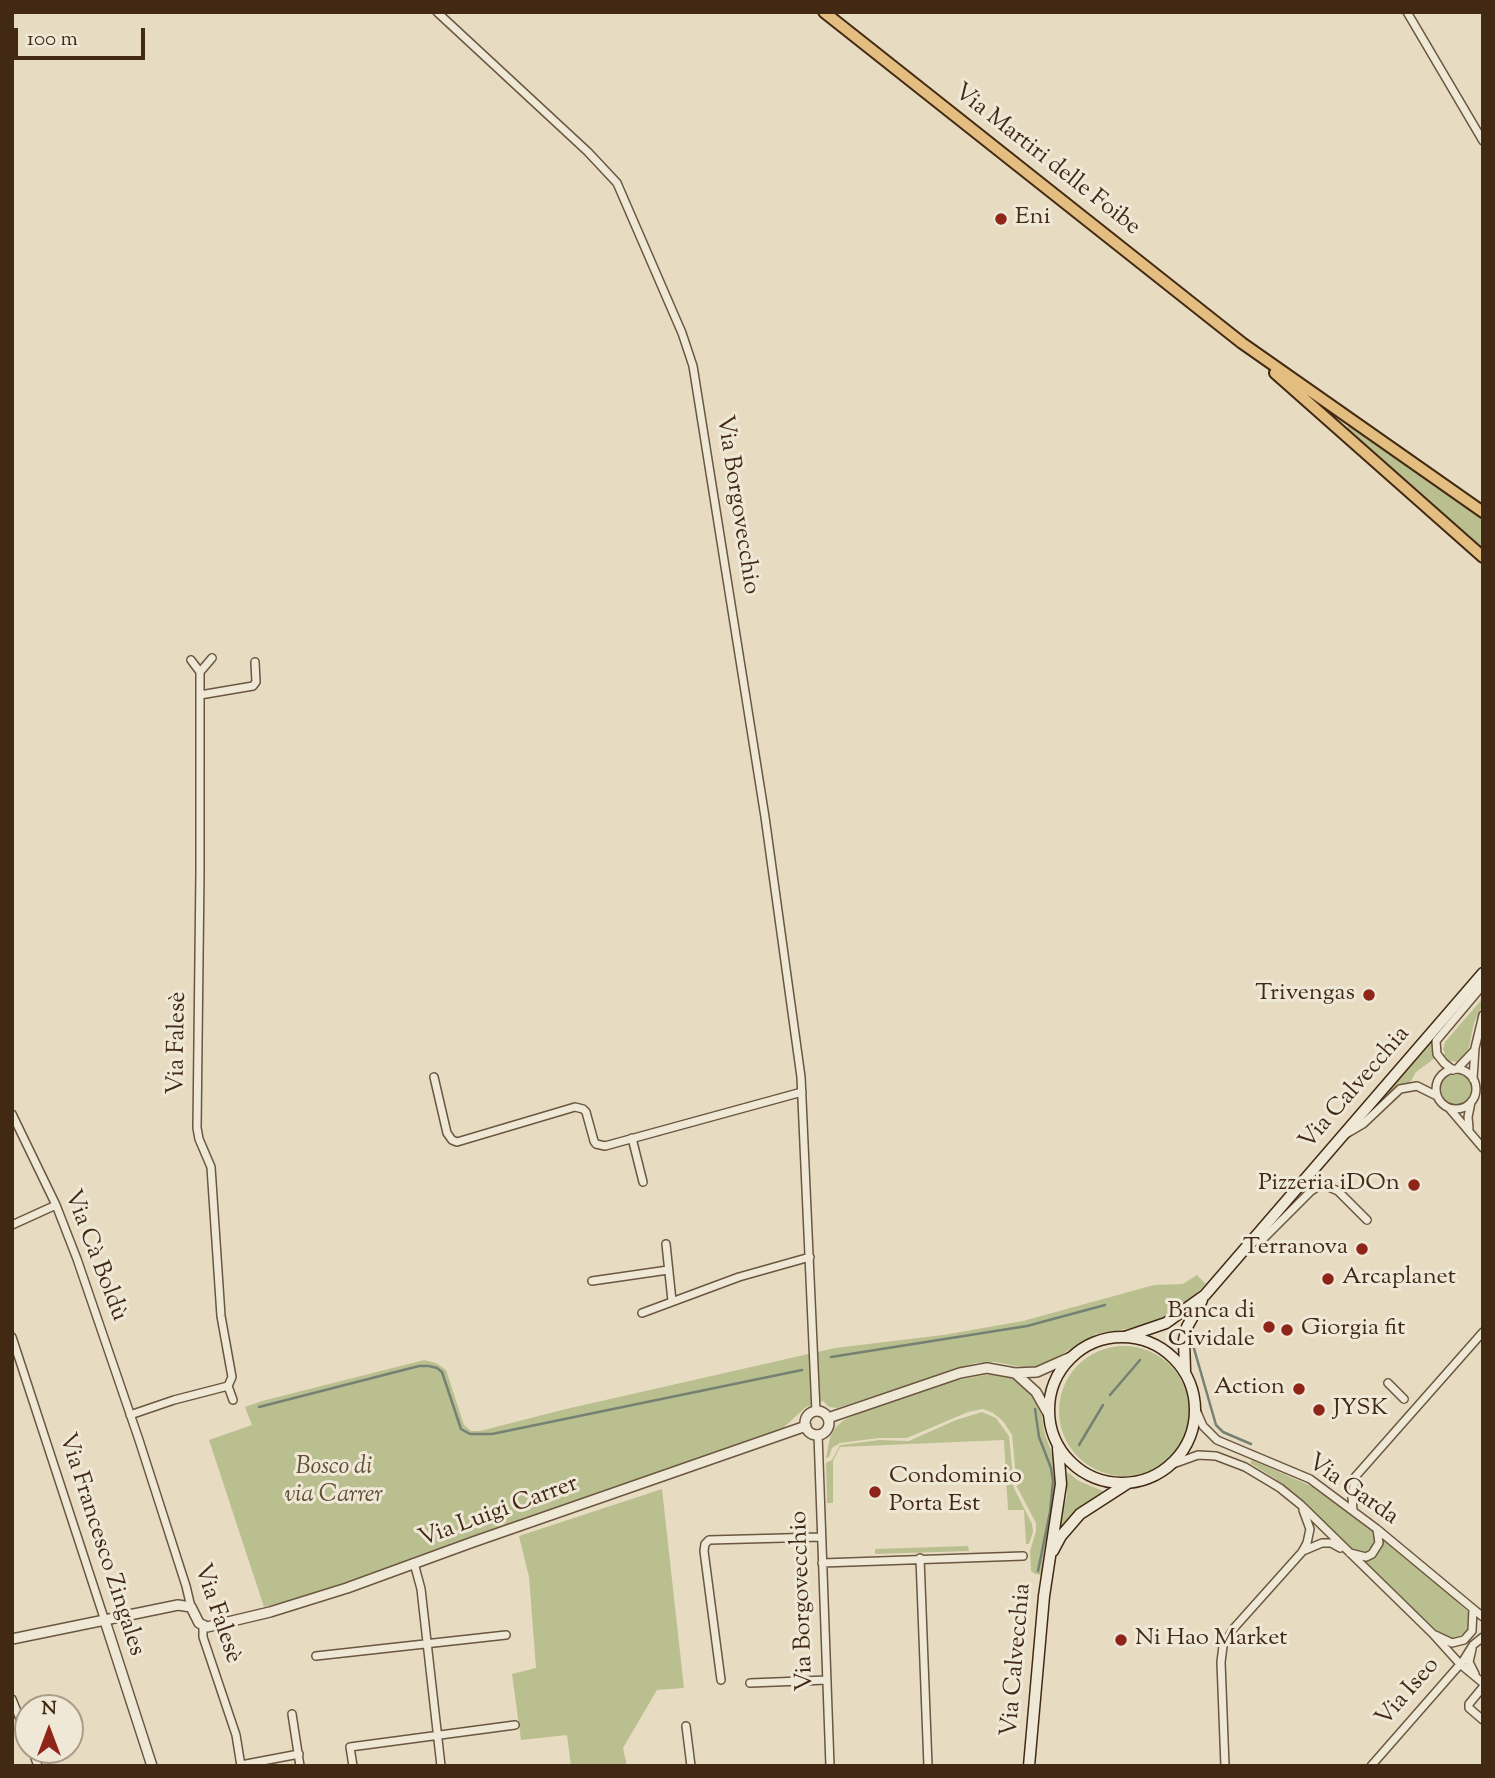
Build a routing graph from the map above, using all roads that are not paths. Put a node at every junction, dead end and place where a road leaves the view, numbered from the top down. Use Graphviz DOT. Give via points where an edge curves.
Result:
graph roads {
  1 [pos="438,12"];
  2 [pos="824,12"];
  3 [pos="1407,12"];
  4 [pos="1483,141"];
  5 [pos="1242,343"];
  6 [pos="1483,512"];
  7 [pos="1483,557"];
  8 [pos="212,658"];
  9 [pos="191,660"];
  10 [pos="255,662"];
  11 [pos="200,672"];
  12 [pos="201,695"];
  13 [pos="1483,973"];
  14 [pos="1483,985"];
  15 [pos="1483,1015"];
  16 [pos="1475,1050"];
  17 [pos="1455,1070"];
  18 [pos="434,1077"];
  19 [pos="1473,1079"];
  20 [pos="802,1092"];
  21 [pos="1437,1097"];
  22 [pos="1471,1102"];
  23 [pos="1448,1107"];
  24 [pos="12,1114"];
  25 [pos="1469,1132"];
  26 [pos="1346,1134"];
  27 [pos="632,1138"];
  28 [pos="1483,1148"];
  29 [pos="643,1182"];
  30 [pos="56,1205"];
  31 [pos="1367,1220"];
  32 [pos="12,1225"];
  33 [pos="1251,1243"];
  34 [pos="666,1244"];
  35 [pos="810,1258"];
  36 [pos="668,1270"];
  37 [pos="592,1281"];
  38 [pos="1205,1295"];
  39 [pos="672,1301"];
  40 [pos="642,1313"];
  41 [pos="1483,1332"];
  42 [pos="12,1337"];
  43 [pos="1125,1337"];
  44 [pos="1073,1356"];
  45 [pos="1185,1372"];
  46 [pos="1015,1373"];
  47 [pos="1388,1383"];
  48 [pos="228,1386"];
  49 [pos="1404,1399"];
  50 [pos="233,1401"];
  51 [pos="1196,1410"];
  52 [pos="817,1411"];
  53 [pos="130,1415"];
  54 [pos="1049,1415"];
  55 [pos="828,1418"];
  56 [pos="806,1426"];
  57 [pos="818,1434"];
  58 [pos="1057,1444"];
  59 [pos="1173,1464"];
  60 [pos="1128,1483"];
  61 [pos="1291,1497"];
  62 [pos="1353,1510"];
  63 [pos="1377,1529"];
  64 [pos="821,1537"];
  65 [pos="1302,1552"];
  66 [pos="1350,1553"];
  67 [pos="1023,1556"];
  68 [pos="920,1558"];
  69 [pos="1049,1558"];
  70 [pos="414,1563"];
  71 [pos="821,1563"];
  72 [pos="191,1607"];
  73 [pos="1473,1609"];
  74 [pos="1483,1615"];
  75 [pos="105,1621"];
  76 [pos="203,1626"];
  77 [pos="1432,1633"];
  78 [pos="506,1636"];
  79 [pos="12,1639"];
  80 [pos="1479,1640"];
  81 [pos="426,1643"];
  82 [pos="316,1656"];
  83 [pos="1460,1664"];
  84 [pos="720,1680"];
  85 [pos="827,1680"];
  86 [pos="750,1683"];
  87 [pos="1481,1683"];
  88 [pos="292,1714"];
  89 [pos="1483,1720"];
  90 [pos="514,1725"];
  91 [pos="686,1726"];
  92 [pos="437,1735"];
  93 [pos="299,1754"];
  94 [pos="241,1765"];
  95 [pos="152,1766"];
  96 [pos="300,1766"];
  97 [pos="353,1766"];
  98 [pos="441,1766"];
  99 [pos="691,1766"];
  100 [pos="830,1766"];
  101 [pos="928,1766"];
  102 [pos="1029,1766"];
  103 [pos="1225,1766"];
  104 [pos="1371,1766"];
  1 -- 20 [label="street, Via Borgovecchio" via="617,183 689,352 765,817"];
  2 -- 5 [label="highway, Via Martiri delle Foibe"];
  3 -- 4 [label="street"];
  5 -- 6 [label="highway, Via Martiri delle Foibe"];
  5 -- 7 [label="highway, Via Martiri delle Foibe"];
  8 -- 11 [label="street"];
  9 -- 11 [label="street"];
  10 -- 12 [label="street" via="253,686"];
  11 -- 12 [label="street, Via Falesè"];
  12 -- 48 [label="street, Via Falesè" via="197,1128 211,1167 221,1316 233,1372"];
  13 -- 26 [label="main road, Via Calvecchia"];
  14 -- 17 [label="street" via="1436,1041 1437,1054"];
  15 -- 16 [label="street"];
  16 -- 17 [label="street"];
  16 -- 19 [label="street"];
  17 -- 19 [label="street"];
  17 -- 21 [label="street" via="1439,1079"];
  18 -- 27 [label="street" via="447,1133 457,1142 575,1107 586,1112 596,1144"];
  19 -- 22 [label="street"];
  20 -- 27 [label="street"];
  20 -- 35 [label="street, Via Borgovecchio"];
  21 -- 23 [label="street"];
  21 -- 26 [label="street" via="1417,1086 1400,1089"];
  22 -- 23 [label="street" via="1462,1108"];
  22 -- 25 [label="street"];
  23 -- 25 [label="street"];
  24 -- 30 [label="street, Via Cà Boldù"];
  25 -- 28 [label="street"];
  26 -- 33 [label="main road, Via Calvecchia"];
  27 -- 29 [label="street"];
  30 -- 32 [label="street"];
  30 -- 53 [label="street, Via Cà Boldù"];
  31 -- 33 [label="street" via="1338,1191 1317,1187 1264,1238"];
  33 -- 38 [label="main road, Via Calvecchia"];
  34 -- 36 [label="street"];
  35 -- 39 [label="street"];
  35 -- 52 [label="street, Via Borgovecchio"];
  36 -- 37 [label="street"];
  36 -- 39 [label="street"];
  38 -- 43 [label="main road, Via Calvecchia" via="1166,1323"];
  38 -- 45 [label="main road, Via Calvecchia" via="1187,1326"];
  39 -- 40 [label="street"];
  41 -- 62 [label="street" via="1354,1477"];
  42 -- 75 [label="street, Via Francesco Zingales"];
  43 -- 44 [label="main road" via="1096,1342"];
  43 -- 45 [label="main road" via="1157,1346"];
  44 -- 46 [label="street" via="1037,1372"];
  44 -- 54 [label="main road" via="1054,1383"];
  45 -- 51 [label="main road"];
  46 -- 54 [label="street" via="1036,1392"];
  46 -- 55 [label="street" via="968,1371"];
  47 -- 49 [label="street"];
  48 -- 50 [label="street, Via Falesè"];
  48 -- 53 [label="street"];
  51 -- 59 [label="main road" via="1189,1441"];
  51 -- 62 [label="street, Via Garda" via="1217,1440 1310,1479"];
  52 -- 55 [label="street"];
  52 -- 56 [label="street" via="807,1417"];
  53 -- 72 [label="street, Via Falesè"];
  54 -- 58 [label="main road"];
  55 -- 57 [label="street" via="827,1430"];
  56 -- 57 [label="street"];
  56 -- 70 [label="street, Via Luigi Carrer"];
  57 -- 64 [label="street, Via Borgovecchio"];
  58 -- 60 [label="main road" via="1072,1464 1087,1474 1106,1482"];
  58 -- 69 [label="main road, Via Calvecchia" via="1061,1484"];
  59 -- 60 [label="main road" via="1152,1477"];
  59 -- 61 [label="street" via="1198,1454 1216,1456 1254,1472"];
  60 -- 69 [label="main road, Via Calvecchia" via="1080,1514"];
  61 -- 65 [label="street" via="1308,1521 1309,1535"];
  61 -- 66 [label="street"];
  62 -- 63 [label="street, Via Garda"];
  63 -- 66 [label="street" via="1378,1544 1372,1553 1366,1557"];
  63 -- 73 [label="street, Via Garda"];
  64 -- 71 [label="street, Via Borgovecchio"];
  64 -- 84 [label="street" via="709,1540 705,1544"];
  65 -- 66 [label="street" via="1331,1543"];
  65 -- 103 [label="street" via="1223,1646"];
  66 -- 77 [label="street"];
  67 -- 68 [label="street"];
  68 -- 71 [label="street"];
  68 -- 101 [label="street"];
  69 -- 102 [label="main road, Via Calvecchia"];
  70 -- 76 [label="street, Via Luigi Carrer" via="293,1605"];
  70 -- 81 [label="street"];
  71 -- 85 [label="street, Via Borgovecchio"];
  72 -- 75 [label="street" via="178,1605"];
  72 -- 76 [label="street, Via Falesè"];
  73 -- 74 [label="street, Via Garda"];
  73 -- 77 [label="street" via="1472,1631 1464,1640 1452,1643"];
  75 -- 79 [label="street"];
  75 -- 95 [label="street, Via Francesco Zingales"];
  76 -- 94 [label="street, Via Falesè"];
  77 -- 83 [label="street"];
  78 -- 81 [label="street"];
  80 -- 83 [label="street, Via Iseo"];
  80 -- 87 [label="street, Via Iseo" via="1469,1662"];
  81 -- 82 [label="street"];
  81 -- 92 [label="street"];
  83 -- 87 [label="street"];
  83 -- 104 [label="street, Via Iseo"];
  85 -- 86 [label="street"];
  85 -- 100 [label="street, Via Borgovecchio"];
  87 -- 89 [label="street" via="1469,1708"];
  88 -- 93 [label="street"];
  90 -- 92 [label="street"];
  91 -- 99 [label="street"];
  92 -- 97 [label="street" via="350,1747"];
  92 -- 98 [label="street"];
  93 -- 94 [label="street, Via Falesè"];
  93 -- 96 [label="street"];
}
